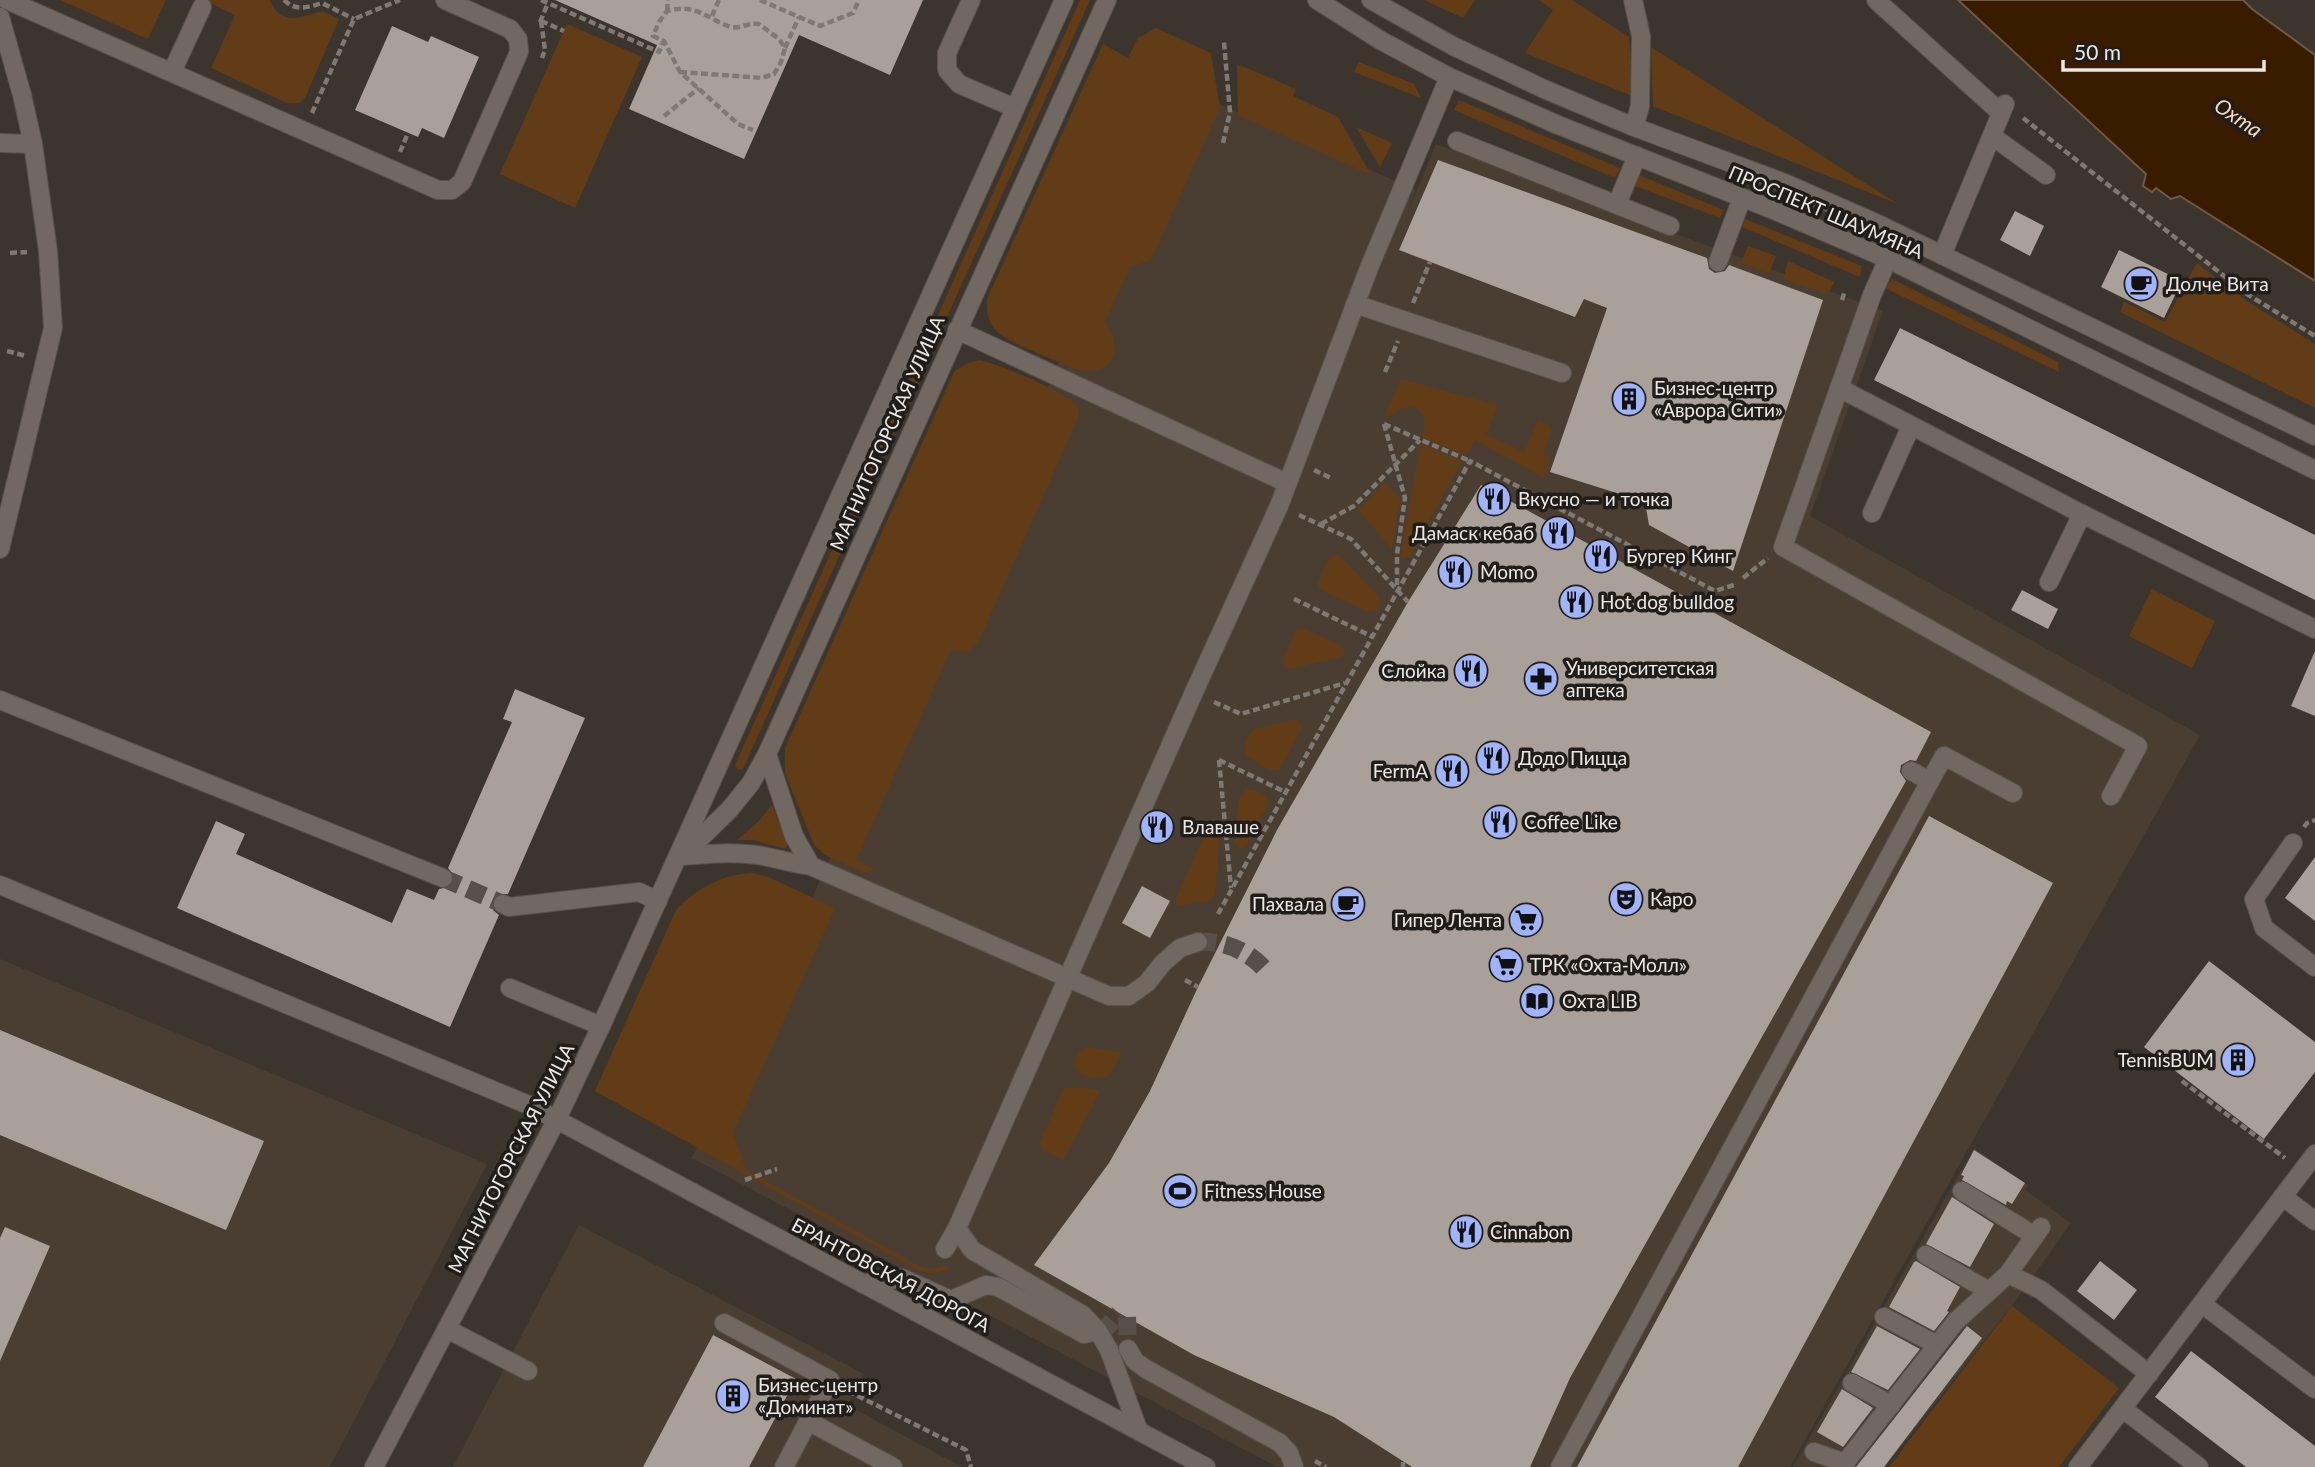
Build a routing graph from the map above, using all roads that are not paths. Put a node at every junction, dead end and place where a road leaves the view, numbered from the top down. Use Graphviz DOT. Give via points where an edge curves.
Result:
graph roads {
  1 [pos="7,0"];
  2 [pos="444,0"];
  3 [pos="971,0"];
  4 [pos="1064,0"];
  5 [pos="1107,0"];
  6 [pos="1317,0"];
  7 [pos="1371,0"];
  8 [pos="1633,0"];
  9 [pos="1876,0"];
  10 [pos="202,7"];
  11 [pos="0,17"];
  12 [pos="172,72"];
  13 [pos="1449,77"];
  14 [pos="1015,108"];
  15 [pos="1634,127"];
  16 [pos="1992,136"];
  17 [pos="1457,141"];
  18 [pos="0,143"];
  19 [pos="33,144"];
  20 [pos="1637,156"];
  21 [pos="2046,175"];
  22 [pos="1742,198"];
  23 [pos="1617,204"];
  24 [pos="1670,226"];
  25 [pos="1942,255"];
  26 [pos="1888,259"];
  27 [pos="1718,261"];
  28 [pos="1355,304"];
  29 [pos="957,330"];
  30 [pos="1562,373"];
  31 [pos="1839,388"];
  32 [pos="1911,426"];
  33 [pos="2315,436"];
  34 [pos="2315,470"];
  35 [pos="1287,483"];
  36 [pos="7,489"];
  37 [pos="1872,513"];
  38 [pos="2082,514"];
  39 [pos="0,549"];
  40 [pos="2049,582"];
  41 [pos="2315,629"];
  42 [pos="0,700"];
  43 [pos="767,754"];
  44 [pos="1911,771"];
  45 [pos="1930,781"];
  46 [pos="2013,793"];
  47 [pos="2111,796"];
  48 [pos="2293,843"];
  49 [pos="678,860"];
  50 [pos="811,866"];
  51 [pos="443,878"];
  52 [pos="0,885"];
  53 [pos="657,901"];
  54 [pos="503,904"];
  55 [pos="1198,942"];
  56 [pos="2315,967"];
  57 [pos="1068,979"];
  58 [pos="510,988"];
  59 [pos="601,1026"];
  60 [pos="557,1119"];
  61 [pos="2315,1154"];
  62 [pos="1962,1191"];
  63 [pos="2283,1197"];
  64 [pos="2315,1221"];
  65 [pos="957,1228"];
  66 [pos="945,1249"];
  67 [pos="1926,1255"];
  68 [pos="2008,1274"];
  69 [pos="863,1284"];
  70 [pos="1989,1291"];
  71 [pos="2202,1304"];
  72 [pos="1884,1317"];
  73 [pos="724,1323"];
  74 [pos="447,1329"];
  75 [pos="1098,1331"];
  76 [pos="1937,1345"];
  77 [pos="1128,1349"];
  78 [pos="528,1371"];
  79 [pos="2149,1374"];
  80 [pos="1852,1383"];
  81 [pos="2315,1390"];
  82 [pos="1891,1405"];
  83 [pos="2123,1409"];
  84 [pos="808,1421"];
  85 [pos="1138,1429"];
  86 [pos="1814,1452"];
  87 [pos="374,1467"];
  88 [pos="784,1467"];
  89 [pos="893,1467"];
  90 [pos="1206,1467"];
  91 [pos="1294,1467"];
  92 [pos="1560,1467"];
  93 [pos="2078,1467"];
  94 [pos="2199,1467"];
  1 -- 12 [label="street"];
  2 -- 12 [label="street" via="510,29 518,38 519,52 462,181 452,190 438,190"];
  3 -- 14 [label="street" via="947,54 947,70 959,84"];
  4 -- 14 [label="street, МАГНИТОГОРСКАЯ УЛИЦА"];
  5 -- 29 [label="street, МАГНИТОГОРСКАЯ УЛИЦА"];
  6 -- 13 [label="street, ПРОСПЕКТ ШАУМЯНА"];
  7 -- 15 [label="street, ПРОСПЕКТ ШАУМЯНА" via="1453,46"];
  8 -- 15 [label="street" via="1641,36 1640,106"];
  9 -- 16 [label="street" via="2003,108"];
  10 -- 12 [label="street"];
  11 -- 19 [label="street"];
  13 -- 20 [label="street, ПРОСПЕКТ ШАУМЯНА"];
  13 -- 28 [label="street"];
  14 -- 49 [label="street, МАГНИТОГОРСКАЯ УЛИЦА"];
  15 -- 25 [label="street, ПРОСПЕКТ ШАУМЯНА" via="1783,183"];
  16 -- 21 [label="street"];
  16 -- 25 [label="street"];
  17 -- 23 [label="street"];
  18 -- 19 [label="street"];
  19 -- 36 [label="street" via="54,328"];
  20 -- 22 [label="street, ПРОСПЕКТ ШАУМЯНА"];
  20 -- 23 [label="street"];
  22 -- 26 [label="street, ПРОСПЕКТ ШАУМЯНА"];
  22 -- 27 [label="street"];
  23 -- 24 [label="street"];
  25 -- 33 [label="street, ПРОСПЕКТ ШАУМЯНА"];
  26 -- 31 [label="street"];
  26 -- 34 [label="street, ПРОСПЕКТ ШАУМЯНА"];
  28 -- 30 [label="street"];
  28 -- 35 [label="street"];
  29 -- 35 [label="street"];
  29 -- 43 [label="street, МАГНИТОГОРСКАЯ УЛИЦА"];
  31 -- 32 [label="street"];
  31 -- 47 [label="street" via="1783,547 2138,746"];
  32 -- 37 [label="street"];
  32 -- 38 [label="street"];
  35 -- 57 [label="street"];
  36 -- 39 [label="street"];
  38 -- 40 [label="street"];
  38 -- 41 [label="street"];
  42 -- 51 [label="street"];
  43 -- 49 [label="street, МАГНИТОГОРСКАЯ УЛИЦА" via="730,809"];
  43 -- 50 [label="street" via="794,836"];
  44 -- 45 [label="street"];
  45 -- 46 [label="street" via="1944,755"];
  45 -- 92 [label="street"];
  48 -- 56 [label="street" via="2254,899 2264,928"];
  49 -- 50 [label="street" via="724,853"];
  49 -- 53 [label="street, МАГНИТОГОРСКАЯ УЛИЦА"];
  50 -- 57 [label="street"];
  52 -- 60 [label="street, БРАНТОВСКАЯ ДОРОГА"];
  53 -- 54 [label="street" via="639,892"];
  53 -- 59 [label="street, МАГНИТОГОРСКАЯ УЛИЦА"];
  55 -- 57 [label="street" via="1180,948 1129,996 1109,996"];
  57 -- 65 [label="street"];
  58 -- 59 [label="street"];
  59 -- 60 [label="street, МАГНИТОГОРСКАЯ УЛИЦА"];
  60 -- 69 [label="street, БРАНТОВСКАЯ ДОРОГА"];
  60 -- 74 [label="street, МАГНИТОГОРСКАЯ УЛИЦА"];
  61 -- 63 [label="street"];
  62 -- 68 [label="street" via="2038,1232"];
  63 -- 64 [label="street"];
  63 -- 71 [label="street"];
  65 -- 66 [label="street"];
  65 -- 75 [label="street" via="972,1250 1083,1315"];
  67 -- 70 [label="street"];
  68 -- 70 [label="street"];
  68 -- 79 [label="street" via="2041,1290"];
  69 -- 75 [label="street" via="902,1278 951,1300 986,1285 998,1287 1083,1335"];
  69 -- 85 [label="street, БРАНТОВСКАЯ ДОРОГА"];
  70 -- 76 [label="street"];
  71 -- 79 [label="street"];
  71 -- 81 [label="street"];
  72 -- 76 [label="street"];
  73 -- 84 [label="street" via="830,1380"];
  74 -- 78 [label="street"];
  74 -- 87 [label="street, МАГНИТОГОРСКАЯ УЛИЦА"];
  75 -- 85 [label="street"];
  76 -- 82 [label="street"];
  77 -- 91 [label="street" via="1146,1368 1280,1443"];
  79 -- 83 [label="street"];
  80 -- 82 [label="street"];
  82 -- 86 [label="street" via="1845,1463"];
  83 -- 93 [label="street"];
  83 -- 94 [label="street"];
  84 -- 88 [label="street"];
  84 -- 89 [label="street"];
  85 -- 90 [label="street, БРАНТОВСКАЯ ДОРОГА"];
}
